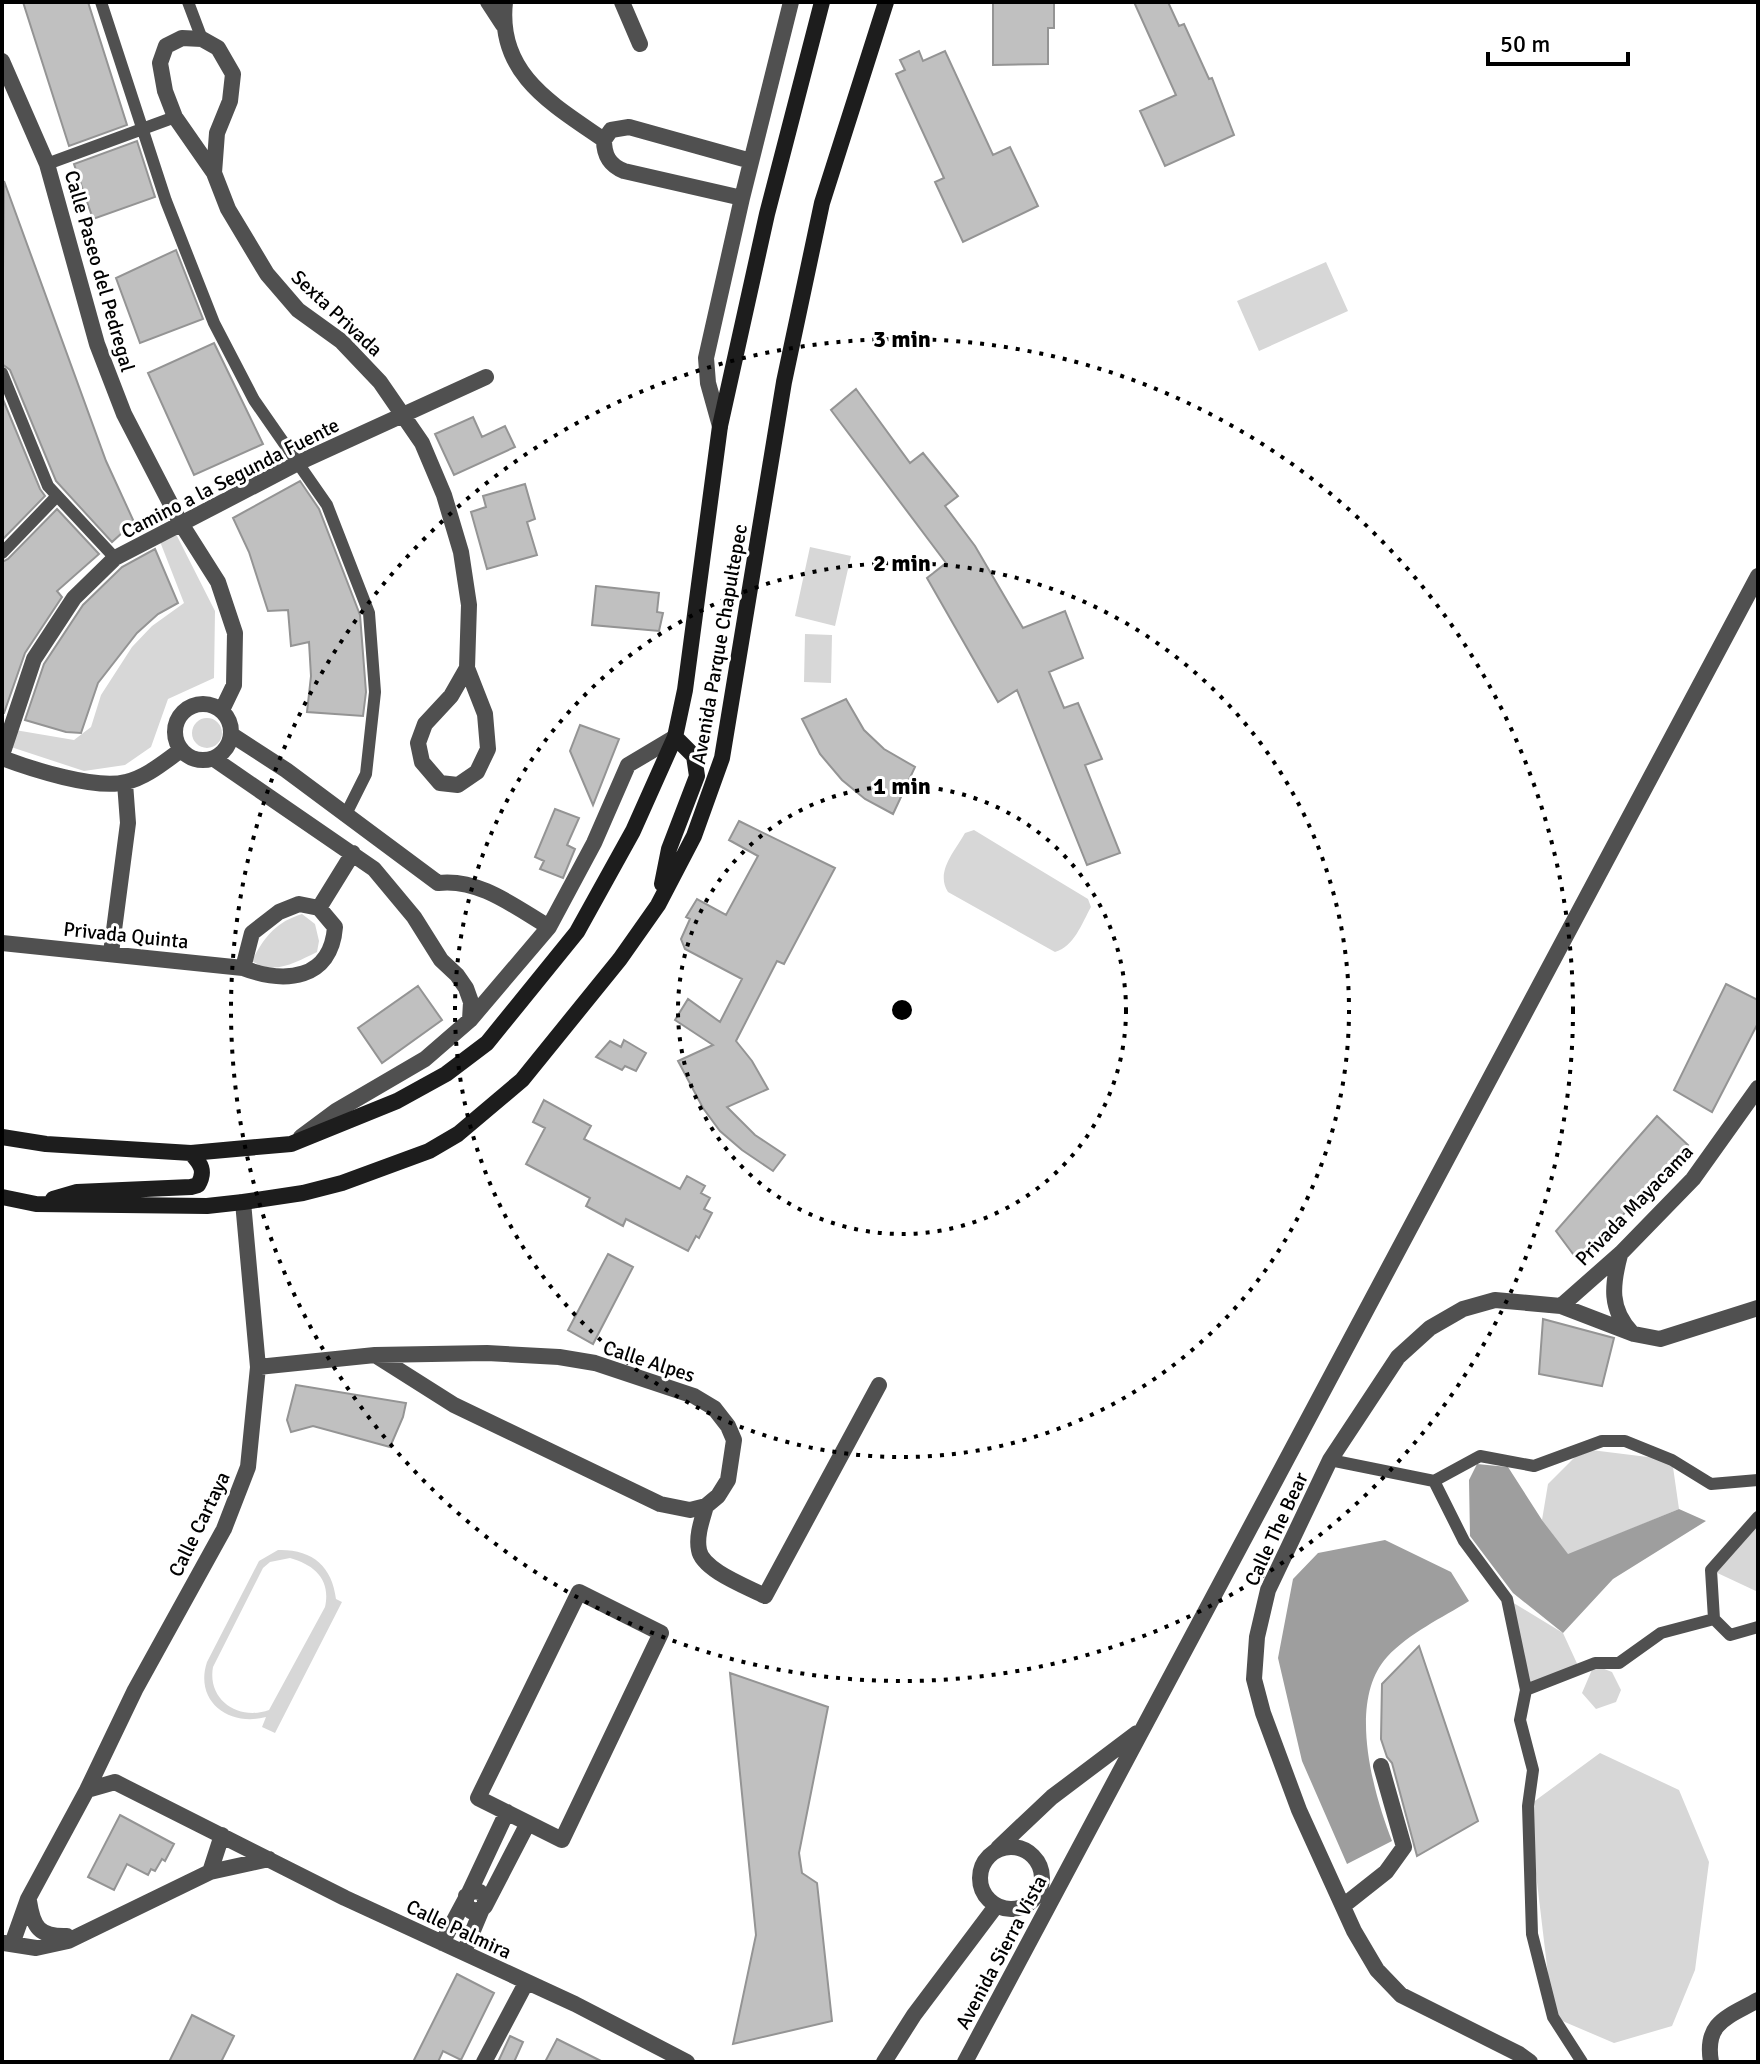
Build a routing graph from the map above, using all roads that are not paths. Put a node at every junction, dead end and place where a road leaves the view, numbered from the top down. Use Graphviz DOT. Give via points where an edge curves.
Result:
graph roads {
  1 [pos="101,2"];
  2 [pos="188,2"];
  3 [pos="488,2"];
  4 [pos="505,2"];
  5 [pos="622,2"];
  6 [pos="791,2"];
  7 [pos="822,2"];
  8 [pos="886,2"];
  9 [pos="503,25"];
  10 [pos="202,39"];
  11 [pos="640,44"];
  12 [pos="2,61"];
  13 [pos="175,117"];
  14 [pos="142,128"];
  15 [pos="604,140"];
  16 [pos="751,161"];
  17 [pos="47,164"];
  18 [pos="214,173"];
  19 [pos="742,198"];
  20 [pos="2,373"];
  21 [pos="486,377"];
  22 [pos="403,415"];
  23 [pos="720,426"];
  24 [pos="300,462"];
  25 [pos="57,496"];
  26 [pos="180,522"];
  27 [pos="2,553"];
  28 [pos="115,558"];
  29 [pos="1758,576"];
  30 [pos="467,668"];
  31 [pos="222,710"];
  32 [pos="232,735"];
  33 [pos="675,737"];
  34 [pos="181,750"];
  35 [pos="2,757"];
  36 [pos="214,759"];
  37 [pos="286,770"];
  38 [pos="125,783"];
  39 [pos="267,793"];
  40 [pos="345,816"];
  41 [pos="389,848"];
  42 [pos="353,853"];
  43 [pos="374,869"];
  44 [pos="658,905"];
  45 [pos="319,908"];
  46 [pos="549,927"];
  47 [pos="3,941"];
  48 [pos="111,953"];
  49 [pos="243,968"];
  50 [pos="470,1020"];
  51 [pos="1758,1088"];
  52 [pos="2,1137"];
  53 [pos="291,1144"];
  54 [pos="191,1153"];
  55 [pos="2,1197"];
  56 [pos="243,1202"];
  57 [pos="36,1204"];
  58 [pos="1621,1253"];
  59 [pos="1561,1306"];
  60 [pos="1758,1308"];
  61 [pos="1634,1334"];
  62 [pos="375,1355"];
  63 [pos="258,1367"];
  64 [pos="879,1385"];
  65 [pos="1330,1460"];
  66 [pos="1758,1480"];
  67 [pos="1434,1481"];
  68 [pos="706,1506"];
  69 [pos="1758,1517"];
  70 [pos="1714,1619"];
  71 [pos="1758,1627"];
  72 [pos="1526,1690"];
  73 [pos="1144,1728"];
  74 [pos="106,1749"];
  75 [pos="1381,1766"];
  76 [pos="115,1782"];
  77 [pos="87,1790"];
  78 [pos="507,1812"];
  79 [pos="528,1823"];
  80 [pos="222,1835"];
  81 [pos="994,1851"];
  82 [pos="269,1859"];
  83 [pos="210,1872"];
  84 [pos="467,1897"];
  85 [pos="28,1899"];
  86 [pos="996,1906"];
  87 [pos="1343,1906"];
  88 [pos="484,1907"];
  89 [pos="79,1936"];
  90 [pos="442,1943"];
  91 [pos="7,1944"];
  92 [pos="464,1952"];
  93 [pos="526,1983"];
  94 [pos="1758,2000"];
  95 [pos="484,2062"];
  96 [pos="687,2062"];
  97 [pos="884,2062"];
  98 [pos="965,2062"];
  99 [pos="1530,2062"];
  100 [pos="1582,2062"];
  101 [pos="1711,2062"];
  1 -- 14 [label="street"];
  2 -- 10 [label="street"];
  3 -- 9 [label="street"];
  4 -- 9 [label="street"];
  5 -- 11 [label="street"];
  6 -- 16 [label="street"];
  7 -- 23 [label="main road, Avenida Parque Chapultepec"];
  8 -- 44 [label="main road, Avenida Parque Chapultepec" via="819,218 784,382 722,758 694,836"];
  9 -- 15 [label="street" via="514,62 526,80"];
  10 -- 13 [label="street, Sexta Privada" via="182,38 166,46 160,63"];
  10 -- 18 [label="street, Sexta Privada" via="218,48 233,74 230,101 217,133"];
  12 -- 17 [label="street, Calle Paseo del Pedregal"];
  13 -- 14 [label="street"];
  13 -- 18 [label="street, Sexta Privada"];
  14 -- 17 [label="street"];
  14 -- 24 [label="street" via="214,323 254,400"];
  15 -- 16 [label="street" via="611,130 629,127"];
  15 -- 19 [label="street" via="610,163 624,171"];
  16 -- 19 [label="street"];
  17 -- 26 [label="street, Calle Paseo del Pedregal" via="97,344 124,414"];
  18 -- 22 [label="street, Sexta Privada" via="228,209 267,274 298,310 341,341"];
  19 -- 23 [label="street" via="706,358"];
  20 -- 25 [label="street" via="48,486"];
  21 -- 22 [label="street, Camino a la Segunda Fuente"];
  22 -- 24 [label="street, Camino a la Segunda Fuente"];
  22 -- 30 [label="street, Sexta Privada" via="422,443 461,552 469,605"];
  23 -- 33 [label="main road, Avenida Parque Chapultepec"];
  24 -- 26 [label="street, Camino a la Segunda Fuente"];
  24 -- 40 [label="street" via="327,505 369,613 375,692 366,774"];
  25 -- 27 [label="street"];
  25 -- 28 [label="street"];
  26 -- 28 [label="street, Camino a la Segunda Fuente"];
  26 -- 31 [label="street, Calle Paseo del Pedregal" via="218,582 235,633 234,685"];
  28 -- 35 [label="street, Camino a la Segunda Fuente" via="74,598 34,659"];
  29 -- 73 [label="street, Avenida Sierra Vista"];
  30 -- 30 [label="street, Sexta Privada" via="485,714 488,749 477,772 458,785 440,783 422,762 418,743 425,724"];
  31 -- 32 [label="street"];
  31 -- 34 [label="street" via="211,704 187,707 175,727"];
  32 -- 36 [label="street"];
  32 -- 37 [label="street"];
  33 -- 44 [label="main road" via="694,756 697,776 669,849"];
  33 -- 46 [label="street" via="628,765"];
  33 -- 53 [label="main road, Avenida Parque Chapultepec" via="633,831 577,932 487,1043 397,1101"];
  34 -- 36 [label="street" via="196,760"];
  34 -- 38 [label="street"];
  35 -- 38 [label="street" via="89,782"];
  36 -- 39 [label="street"];
  37 -- 39 [label="street"];
  37 -- 40 [label="street"];
  38 -- 48 [label="street" via="128,823"];
  39 -- 42 [label="street"];
  40 -- 41 [label="street"];
  41 -- 43 [label="street"];
  41 -- 46 [label="street" via="438,883 461,882 485,890"];
  42 -- 43 [label="street"];
  42 -- 45 [label="street"];
  43 -- 50 [label="street" via="466,988"];
  44 -- 56 [label="main road, Avenida Parque Chapultepec" via="522,1080 458,1134 429,1151 342,1183"];
  45 -- 49 [label="street" via="299,904 252,933"];
  45 -- 49 [label="street, Privada Quinta" via="335,927 326,960 292,978"];
  46 -- 50 [label="street"];
  47 -- 48 [label="street, Privada Quinta"];
  48 -- 49 [label="street, Privada Quinta"];
  50 -- 53 [label="street" via="425,1059"];
  51 -- 58 [label="street, Privada Mayacama" via="1693,1179"];
  52 -- 54 [label="main road, Avenida Parque Chapultepec"];
  53 -- 54 [label="main road, Avenida Parque Chapultepec"];
  54 -- 57 [label="main road" via="203,1172 198,1185 77,1192"];
  55 -- 57 [label="main road, Avenida Parque Chapultepec"];
  56 -- 57 [label="main road, Avenida Parque Chapultepec"];
  56 -- 63 [label="street, Calle Cartaya"];
  58 -- 59 [label="street, Privada Mayacama"];
  58 -- 61 [label="street" via="1612,1282 1614,1301 1621,1321"];
  59 -- 61 [label="street, Calle The Bear"];
  59 -- 65 [label="street, Calle The Bear" via="1495,1300 1463,1309 1430,1328 1398,1357"];
  60 -- 61 [label="street, Calle The Bear" via="1660,1339"];
  62 -- 63 [label="street, Calle Alpes"];
  62 -- 68 [label="street" via="454,1405 660,1504 690,1510"];
  62 -- 68 [label="street, Calle Alpes" via="559,1357 595,1363 694,1396 714,1408 734,1440 728,1480"];
  63 -- 74 [label="street, Calle Cartaya" via="244,1480 224,1529"];
  64 -- 68 [label="street" via="765,1596 708,1566 699,1554"];
  65 -- 67 [label="street"];
  65 -- 87 [label="street, Calle The Bear" via="1268,1590 1254,1679 1299,1810"];
  66 -- 67 [label="street" via="1711,1484 1672,1460 1625,1441 1602,1441 1534,1466 1480,1456"];
  67 -- 72 [label="street" via="1464,1541 1507,1599"];
  69 -- 70 [label="street" via="1711,1570"];
  70 -- 71 [label="street" via="1730,1635"];
  70 -- 72 [label="street" via="1661,1633 1619,1663 1595,1663"];
  72 -- 100 [label="street" via="1520,1720 1533,1770 1528,1806 1532,1934 1553,2017"];
  73 -- 81 [label="street" via="1052,1797"];
  73 -- 98 [label="street, Avenida Sierra Vista"];
  74 -- 76 [label="street"];
  74 -- 77 [label="street, Calle Cartaya"];
  75 -- 87 [label="street" via="1404,1847 1386,1872"];
  76 -- 77 [label="street"];
  76 -- 80 [label="street"];
  77 -- 85 [label="street, Calle Cartaya"];
  78 -- 79 [label="street"];
  78 -- 79 [label="street" via="478,1798 579,1592 661,1633 562,1840"];
  78 -- 84 [label="street"];
  79 -- 88 [label="street"];
  80 -- 82 [label="street"];
  80 -- 83 [label="street"];
  81 -- 86 [label="street" via="983,1861 979,1881"];
  81 -- 86 [label="street" via="1010,1846 1030,1852 1042,1881 1025,1906"];
  82 -- 83 [label="street"];
  82 -- 90 [label="street, Calle Palmira"];
  83 -- 89 [label="street"];
  84 -- 88 [label="street" via="471,1911"];
  84 -- 90 [label="street"];
  85 -- 89 [label="street" via="36,1926 47,1935"];
  85 -- 91 [label="street, Calle Cartaya"];
  86 -- 97 [label="street"];
  87 -- 99 [label="street, Calle The Bear" via="1367,1956 1401,1995"];
  88 -- 92 [label="street"];
  89 -- 91 [label="street" via="36,1948"];
  90 -- 92 [label="street, Calle Palmira"];
  92 -- 93 [label="street, Calle Palmira"];
  93 -- 95 [label="street"];
  93 -- 96 [label="street, Calle Palmira"];
  94 -- 101 [label="street" via="1712,2031"];
}
